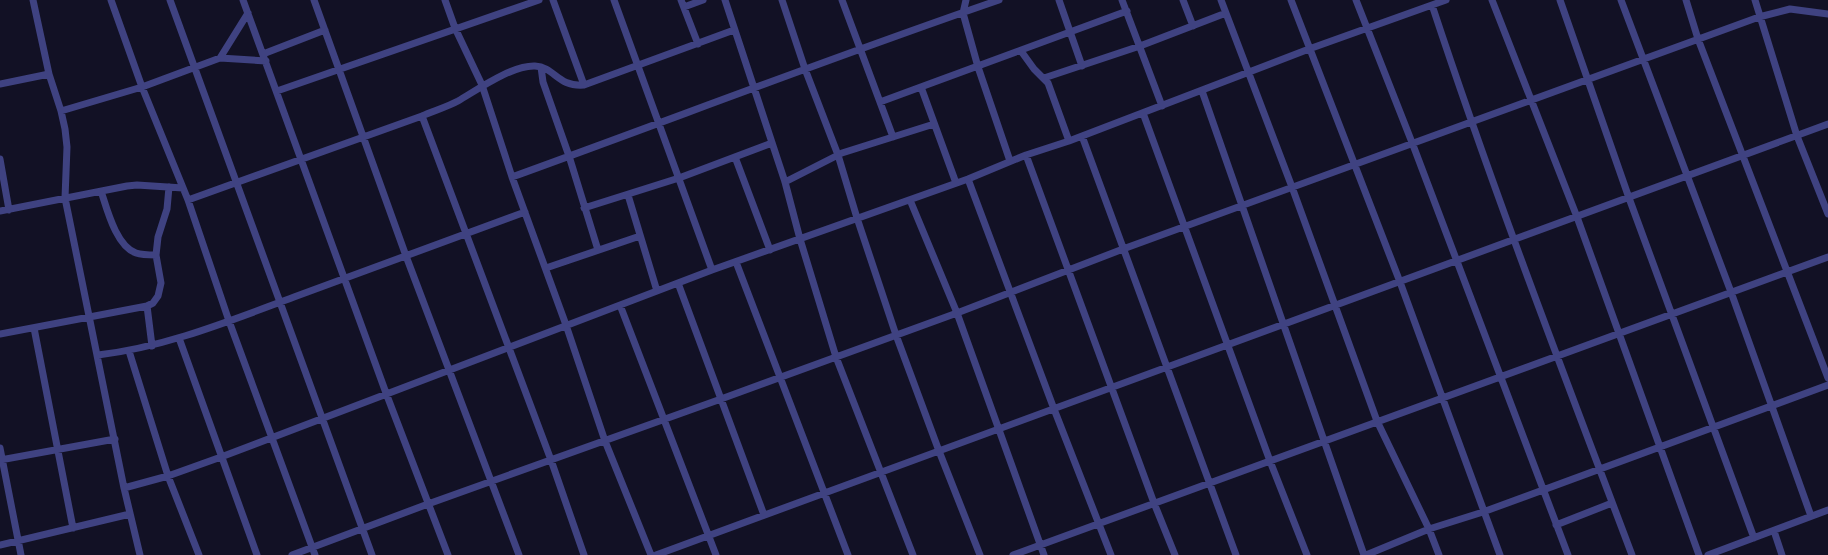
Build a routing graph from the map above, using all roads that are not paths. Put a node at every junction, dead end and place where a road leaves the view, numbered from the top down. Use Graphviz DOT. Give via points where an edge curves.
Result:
graph roads {
  1 [pos="33,0"];
  2 [pos="111,0"];
  3 [pos="170,0"];
  4 [pos="244,0"];
  5 [pos="314,0"];
  6 [pos="445,0"];
  7 [pos="540,0"];
  8 [pos="553,0"];
  9 [pos="614,0"];
  10 [pos="703,0"];
  11 [pos="725,0"];
  12 [pos="782,0"];
  13 [pos="842,0"];
  14 [pos="966,0"];
  15 [pos="999,0"];
  16 [pos="1059,0"];
  17 [pos="1122,0"];
  18 [pos="1183,0"];
  19 [pos="1221,0"];
  20 [pos="1291,0"];
  21 [pos="1356,0"];
  22 [pos="1446,0"];
  23 [pos="1492,0"];
  24 [pos="1560,0"];
  25 [pos="1621,0"];
  26 [pos="1686,0"];
  27 [pos="1755,0"];
  28 [pos="683,3"];
  29 [pos="1432,4"];
  30 [pos="1127,11"];
  31 [pos="248,12"];
  32 [pos="963,13"];
  33 [pos="1226,13"];
  34 [pos="1828,14"];
  35 [pos="1759,17"];
  36 [pos="1194,26"];
  37 [pos="455,28"];
  38 [pos="1367,28"];
  39 [pos="325,30"];
  40 [pos="734,30"];
  41 [pos="1070,32"];
  42 [pos="1698,40"];
  43 [pos="698,44"];
  44 [pos="1140,46"];
  45 [pos="860,48"];
  46 [pos="1309,48"];
  47 [pos="1021,51"];
  48 [pos="264,57"];
  49 [pos="220,58"];
  50 [pos="1642,60"];
  51 [pos="638,65"];
  52 [pos="1082,66"];
  53 [pos="195,67"];
  54 [pos="541,67"];
  55 [pos="978,67"];
  56 [pos="340,69"];
  57 [pos="805,69"];
  58 [pos="1248,72"];
  59 [pos="49,74"];
  60 [pos="1044,78"];
  61 [pos="1587,81"];
  62 [pos="0,84"];
  63 [pos="482,85"];
  64 [pos="584,85"];
  65 [pos="754,86"];
  66 [pos="142,87"];
  67 [pos="922,88"];
  68 [pos="277,91"];
  69 [pos="1202,91"];
  70 [pos="1532,101"];
  71 [pos="880,102"];
  72 [pos="1162,106"];
  73 [pos="61,111"];
  74 [pos="1143,113"];
  75 [pos="422,116"];
  76 [pos="659,123"];
  77 [pos="934,124"];
  78 [pos="1471,124"];
  79 [pos="1828,124"];
  80 [pos="364,136"];
  81 [pos="1082,136"];
  82 [pos="1797,136"];
  83 [pos="893,137"];
  84 [pos="1069,141"];
  85 [pos="772,144"];
  86 [pos="1413,145"];
  87 [pos="838,155"];
  88 [pos="1026,155"];
  89 [pos="569,156"];
  90 [pos="1743,156"];
  91 [pos="735,157"];
  92 [pos="0,159"];
  93 [pos="302,159"];
  94 [pos="1010,161"];
  95 [pos="1356,166"];
  96 [pos="1686,176"];
  97 [pos="512,177"];
  98 [pos="679,178"];
  99 [pos="968,179"];
  100 [pos="785,182"];
  101 [pos="238,183"];
  102 [pos="956,183"];
  103 [pos="169,187"];
  104 [pos="1292,187"];
  105 [pos="183,188"];
  106 [pos="101,190"];
  107 [pos="628,195"];
  108 [pos="65,198"];
  109 [pos="1629,198"];
  110 [pos="188,200"];
  111 [pos="910,200"];
  112 [pos="1243,206"];
  113 [pos="584,208"];
  114 [pos="9,210"];
  115 [pos="0,211"];
  116 [pos="525,212"];
  117 [pos="1828,214"];
  118 [pos="1577,217"];
  119 [pos="857,218"];
  120 [pos="1185,227"];
  121 [pos="466,234"];
  122 [pos="640,236"];
  123 [pos="800,239"];
  124 [pos="1513,240"];
  125 [pos="1123,249"];
  126 [pos="598,250"];
  127 [pos="770,250"];
  128 [pos="156,255"];
  129 [pos="406,256"];
  130 [pos="1828,257"];
  131 [pos="1457,261"];
  132 [pos="736,262"];
  133 [pos="546,268"];
  134 [pos="712,270"];
  135 [pos="1068,270"];
  136 [pos="1787,272"];
  137 [pos="344,279"];
  138 [pos="1400,282"];
  139 [pos="678,283"];
  140 [pos="657,291"];
  141 [pos="1010,292"];
  142 [pos="1731,292"];
  143 [pos="281,302"];
  144 [pos="1335,304"];
  145 [pos="620,305"];
  146 [pos="147,306"];
  147 [pos="956,313"];
  148 [pos="1672,314"];
  149 [pos="90,317"];
  150 [pos="229,321"];
  151 [pos="566,325"];
  152 [pos="1284,325"];
  153 [pos="34,328"];
  154 [pos="1619,333"];
  155 [pos="0,334"];
  156 [pos="896,335"];
  157 [pos="178,338"];
  158 [pos="1228,345"];
  159 [pos="152,346"];
  160 [pos="507,347"];
  161 [pos="129,351"];
  162 [pos="98,355"];
  163 [pos="1557,356"];
  164 [pos="836,357"];
  165 [pos="1167,368"];
  166 [pos="449,369"];
  167 [pos="1501,377"];
  168 [pos="779,378"];
  169 [pos="1828,378"];
  170 [pos="1828,385"];
  171 [pos="1112,388"];
  172 [pos="386,393"];
  173 [pos="1442,398"];
  174 [pos="721,399"];
  175 [pos="1772,406"];
  176 [pos="1054,409"];
  177 [pos="323,417"];
  178 [pos="664,420"];
  179 [pos="1377,421"];
  180 [pos="1713,428"];
  181 [pos="1000,429"];
  182 [pos="273,437"];
  183 [pos="115,439"];
  184 [pos="605,441"];
  185 [pos="1324,441"];
  186 [pos="1661,446"];
  187 [pos="0,448"];
  188 [pos="58,449"];
  189 [pos="939,451"];
  190 [pos="221,457"];
  191 [pos="1,460"];
  192 [pos="551,460"];
  193 [pos="1270,460"];
  194 [pos="1600,469"];
  195 [pos="880,473"];
  196 [pos="168,476"];
  197 [pos="490,482"];
  198 [pos="1209,483"];
  199 [pos="124,488"];
  200 [pos="1542,490"];
  201 [pos="825,493"];
  202 [pos="1154,503"];
  203 [pos="1612,503"];
  204 [pos="428,504"];
  205 [pos="1484,512"];
  206 [pos="1827,513"];
  207 [pos="130,514"];
  208 [pos="764,515"];
  209 [pos="1811,516"];
  210 [pos="1099,523"];
  211 [pos="1556,525"];
  212 [pos="73,528"];
  213 [pos="362,529"];
  214 [pos="1429,530"];
  215 [pos="1774,531"];
  216 [pos="709,536"];
  217 [pos="1754,538"];
  218 [pos="19,541"];
  219 [pos="0,545"];
  220 [pos="1041,545"];
  221 [pos="312,547"];
  222 [pos="1716,553"];
  223 [pos="21,555"];
  224 [pos="140,555"];
  225 [pos="199,555"];
  226 [pos="257,555"];
  227 [pos="292,555"];
  228 [pos="315,555"];
  229 [pos="372,555"];
  230 [pos="448,555"];
  231 [pos="518,555"];
  232 [pos="584,555"];
  233 [pos="651,555"];
  234 [pos="656,555"];
  235 [pos="716,555"];
  236 [pos="848,555"];
  237 [pos="913,555"];
  238 [pos="980,555"];
  239 [pos="1012,555"];
  240 [pos="1044,555"];
  241 [pos="1111,555"];
  242 [pos="1175,555"];
  243 [pos="1236,555"];
  244 [pos="1307,555"];
  245 [pos="1365,555"];
  246 [pos="1439,555"];
  247 [pos="1500,555"];
  248 [pos="1568,555"];
  249 [pos="1632,555"];
  250 [pos="1699,555"];
  251 [pos="1708,555"];
  252 [pos="1782,555"];
  1 -- 59 [label="street"];
  2 -- 66 [label="street"];
  3 -- 53 [label="street"];
  4 -- 31 [label="street"];
  5 -- 39 [label="street"];
  6 -- 37 [label="street"];
  7 -- 37 [label="street"];
  8 -- 64 [label="street"];
  9 -- 51 [label="street"];
  10 -- 28 [label="street"];
  11 -- 40 [label="street"];
  12 -- 57 [label="street"];
  13 -- 45 [label="street"];
  14 -- 32 [label="street"];
  15 -- 32 [label="street"];
  16 -- 41 [label="street"];
  17 -- 30 [label="street"];
  18 -- 36 [label="street"];
  19 -- 33 [label="street"];
  20 -- 46 [label="street"];
  21 -- 38 [label="street"];
  22 -- 29 [label="street"];
  23 -- 70 [label="street"];
  24 -- 61 [label="street"];
  25 -- 50 [label="street"];
  26 -- 42 [label="street"];
  27 -- 35 [label="street"];
  28 -- 43 [label="street"];
  29 -- 38 [label="street"];
  29 -- 78 [label="street"];
  30 -- 41 [label="street"];
  30 -- 44 [label="street"];
  31 -- 48 [label="street"];
  31 -- 49 [label="street"];
  32 -- 45 [label="street"];
  32 -- 55 [label="street"];
  33 -- 36 [label="street"];
  33 -- 58 [label="street"];
  34 -- 35 [label="street" via="1790,9"];
  35 -- 42 [label="street"];
  35 -- 82 [label="street"];
  36 -- 44 [label="street"];
  37 -- 56 [label="street"];
  37 -- 63 [label="street"];
  38 -- 46 [label="street"];
  38 -- 86 [label="street"];
  39 -- 48 [label="street"];
  39 -- 56 [label="street"];
  40 -- 43 [label="street"];
  40 -- 65 [label="street"];
  41 -- 47 [label="street"];
  41 -- 52 [label="street"];
  42 -- 50 [label="street"];
  42 -- 90 [label="street"];
  43 -- 51 [label="street"];
  44 -- 52 [label="street"];
  44 -- 72 [label="street"];
  45 -- 57 [label="street"];
  45 -- 71 [label="street"];
  46 -- 58 [label="street"];
  46 -- 95 [label="street"];
  47 -- 55 [label="street"];
  47 -- 60 [label="street"];
  48 -- 49 [label="street"];
  48 -- 68 [label="street"];
  49 -- 53 [label="street"];
  50 -- 61 [label="street"];
  50 -- 96 [label="street"];
  51 -- 64 [label="street"];
  51 -- 76 [label="street"];
  52 -- 60 [label="street"];
  53 -- 66 [label="street"];
  53 -- 101 [label="street"];
  54 -- 63 [label="street" via="526,66"];
  54 -- 64 [label="street" via="570,85"];
  54 -- 89 [label="street" via="543,82"];
  55 -- 67 [label="street"];
  55 -- 94 [label="street"];
  56 -- 68 [label="street"];
  56 -- 80 [label="street"];
  57 -- 65 [label="street"];
  57 -- 87 [label="street"];
  58 -- 69 [label="street"];
  58 -- 104 [label="street"];
  59 -- 62 [label="street"];
  59 -- 73 [label="street"];
  60 -- 84 [label="street"];
  61 -- 70 [label="street"];
  61 -- 109 [label="street"];
  63 -- 75 [label="street" via="456,102"];
  63 -- 97 [label="street"];
  65 -- 76 [label="street"];
  65 -- 85 [label="street"];
  66 -- 73 [label="street"];
  66 -- 105 [label="street"];
  67 -- 71 [label="street"];
  67 -- 77 [label="street"];
  68 -- 93 [label="street"];
  69 -- 72 [label="street"];
  69 -- 112 [label="street"];
  70 -- 78 [label="street"];
  70 -- 118 [label="street"];
  71 -- 83 [label="street"];
  72 -- 74 [label="street"];
  73 -- 108 [label="street" via="67,147"];
  74 -- 81 [label="street"];
  74 -- 120 [label="street"];
  75 -- 80 [label="street"];
  75 -- 121 [label="street"];
  76 -- 89 [label="street"];
  76 -- 98 [label="street"];
  77 -- 83 [label="street"];
  77 -- 102 [label="street"];
  78 -- 86 [label="street"];
  78 -- 124 [label="street"];
  79 -- 82 [label="street"];
  80 -- 93 [label="street"];
  80 -- 129 [label="street"];
  81 -- 84 [label="street"];
  81 -- 125 [label="street"];
  82 -- 90 [label="street"];
  82 -- 117 [label="street"];
  83 -- 87 [label="street"];
  84 -- 88 [label="street"];
  85 -- 91 [label="street"];
  85 -- 100 [label="street"];
  86 -- 95 [label="street"];
  86 -- 131 [label="street"];
  87 -- 100 [label="street"];
  87 -- 119 [label="street"];
  88 -- 94 [label="street"];
  88 -- 135 [label="street"];
  89 -- 97 [label="street"];
  89 -- 113 [label="street"];
  90 -- 96 [label="street"];
  90 -- 136 [label="street"];
  91 -- 98 [label="street"];
  91 -- 127 [label="street"];
  92 -- 114 [label="street"];
  93 -- 101 [label="street"];
  93 -- 137 [label="street"];
  94 -- 99 [label="street"];
  95 -- 104 [label="street"];
  95 -- 138 [label="street"];
  96 -- 109 [label="street"];
  96 -- 142 [label="street"];
  97 -- 116 [label="street"];
  98 -- 107 [label="street"];
  98 -- 134 [label="street"];
  99 -- 102 [label="street"];
  99 -- 141 [label="street"];
  100 -- 123 [label="street"];
  101 -- 110 [label="street"];
  101 -- 143 [label="street"];
  102 -- 111 [label="street"];
  103 -- 105 [label="street"];
  103 -- 106 [label="street" via="137,185"];
  103 -- 128 [label="street"];
  104 -- 112 [label="street"];
  104 -- 144 [label="street"];
  105 -- 110 [label="street"];
  106 -- 108 [label="street"];
  106 -- 128 [label="street" via="122,242 137,254"];
  107 -- 113 [label="street"];
  107 -- 122 [label="street"];
  108 -- 114 [label="street"];
  108 -- 149 [label="street"];
  109 -- 118 [label="street"];
  109 -- 148 [label="street"];
  110 -- 150 [label="street"];
  111 -- 119 [label="street"];
  111 -- 147 [label="street"];
  112 -- 120 [label="street"];
  112 -- 152 [label="street"];
  113 -- 126 [label="street"];
  114 -- 115 [label="street"];
  116 -- 121 [label="street"];
  116 -- 133 [label="street"];
  118 -- 124 [label="street"];
  118 -- 154 [label="street"];
  119 -- 123 [label="street"];
  119 -- 156 [label="street"];
  120 -- 125 [label="street"];
  120 -- 158 [label="street"];
  121 -- 129 [label="street"];
  121 -- 160 [label="street"];
  122 -- 126 [label="street"];
  122 -- 140 [label="street"];
  123 -- 127 [label="street"];
  123 -- 164 [label="street"];
  124 -- 131 [label="street"];
  124 -- 163 [label="street"];
  125 -- 135 [label="street"];
  125 -- 165 [label="street"];
  126 -- 133 [label="street"];
  127 -- 132 [label="street"];
  128 -- 146 [label="street" via="162,283 158,296"];
  129 -- 137 [label="street"];
  129 -- 166 [label="street"];
  130 -- 136 [label="street"];
  131 -- 138 [label="street"];
  131 -- 167 [label="street"];
  132 -- 134 [label="street"];
  132 -- 168 [label="street"];
  133 -- 151 [label="street"];
  134 -- 139 [label="street"];
  135 -- 141 [label="street"];
  135 -- 171 [label="street"];
  136 -- 142 [label="street"];
  136 -- 169 [label="street"];
  137 -- 143 [label="street"];
  137 -- 172 [label="street"];
  138 -- 144 [label="street"];
  138 -- 173 [label="street"];
  139 -- 140 [label="street"];
  139 -- 174 [label="street"];
  140 -- 145 [label="street"];
  141 -- 147 [label="street"];
  141 -- 176 [label="street"];
  142 -- 148 [label="street"];
  142 -- 175 [label="street"];
  143 -- 150 [label="street"];
  143 -- 177 [label="street"];
  144 -- 152 [label="street"];
  144 -- 179 [label="street"];
  145 -- 151 [label="street"];
  145 -- 178 [label="street"];
  146 -- 149 [label="street"];
  146 -- 159 [label="street"];
  147 -- 156 [label="street"];
  147 -- 181 [label="street"];
  148 -- 154 [label="street"];
  148 -- 180 [label="street"];
  149 -- 153 [label="street"];
  149 -- 162 [label="street"];
  150 -- 157 [label="street"];
  150 -- 182 [label="street"];
  151 -- 160 [label="street"];
  151 -- 184 [label="street"];
  152 -- 158 [label="street"];
  152 -- 185 [label="street"];
  153 -- 155 [label="street"];
  153 -- 188 [label="street"];
  154 -- 163 [label="street"];
  154 -- 186 [label="street"];
  156 -- 164 [label="street"];
  156 -- 189 [label="street"];
  157 -- 159 [label="street"];
  157 -- 190 [label="street"];
  158 -- 165 [label="street"];
  158 -- 193 [label="street"];
  159 -- 161 [label="street"];
  160 -- 166 [label="street"];
  160 -- 192 [label="street"];
  161 -- 162 [label="street"];
  161 -- 196 [label="street"];
  162 -- 183 [label="street"];
  163 -- 167 [label="street"];
  163 -- 194 [label="street"];
  164 -- 168 [label="street"];
  164 -- 195 [label="street"];
  165 -- 171 [label="street"];
  165 -- 198 [label="street"];
  166 -- 172 [label="street"];
  166 -- 197 [label="street"];
  167 -- 173 [label="street"];
  167 -- 200 [label="street"];
  168 -- 174 [label="street"];
  168 -- 201 [label="street"];
  170 -- 175 [label="street"];
  171 -- 176 [label="street"];
  171 -- 202 [label="street"];
  172 -- 177 [label="street"];
  172 -- 204 [label="street"];
  173 -- 179 [label="street"];
  173 -- 205 [label="street"];
  174 -- 178 [label="street"];
  174 -- 208 [label="street"];
  175 -- 180 [label="street"];
  175 -- 209 [label="street"];
  176 -- 181 [label="street"];
  176 -- 210 [label="street"];
  177 -- 182 [label="street"];
  177 -- 213 [label="street"];
  178 -- 184 [label="street"];
  178 -- 216 [label="street"];
  179 -- 185 [label="street"];
  179 -- 214 [label="street"];
  180 -- 186 [label="street"];
  180 -- 217 [label="street"];
  181 -- 189 [label="street"];
  181 -- 220 [label="street"];
  182 -- 190 [label="street"];
  182 -- 221 [label="street"];
  183 -- 188 [label="street"];
  183 -- 199 [label="street"];
  184 -- 192 [label="street"];
  184 -- 233 [label="street"];
  185 -- 193 [label="street"];
  185 -- 245 [label="street"];
  186 -- 194 [label="street"];
  186 -- 250 [label="street"];
  187 -- 191 [label="street"];
  188 -- 191 [label="street"];
  188 -- 212 [label="street"];
  189 -- 195 [label="street"];
  189 -- 238 [label="street"];
  190 -- 196 [label="street"];
  190 -- 226 [label="street"];
  191 -- 218 [label="street"];
  192 -- 197 [label="street"];
  192 -- 232 [label="street"];
  193 -- 198 [label="street"];
  193 -- 244 [label="street"];
  194 -- 200 [label="street"];
  194 -- 203 [label="street"];
  195 -- 201 [label="street"];
  195 -- 237 [label="street"];
  196 -- 199 [label="street"];
  196 -- 225 [label="street"];
  197 -- 204 [label="street"];
  197 -- 231 [label="street"];
  198 -- 202 [label="street"];
  198 -- 243 [label="street"];
  199 -- 207 [label="street"];
  200 -- 205 [label="street"];
  200 -- 211 [label="street"];
  201 -- 208 [label="street"];
  201 -- 236 [label="street"];
  202 -- 210 [label="street"];
  202 -- 242 [label="street"];
  203 -- 211 [label="street"];
  203 -- 249 [label="street"];
  204 -- 213 [label="street"];
  204 -- 230 [label="street"];
  205 -- 214 [label="street"];
  205 -- 247 [label="street"];
  206 -- 209 [label="street"];
  207 -- 212 [label="street"];
  207 -- 224 [label="street"];
  208 -- 216 [label="street"];
  209 -- 215 [label="street"];
  210 -- 220 [label="street"];
  210 -- 241 [label="street"];
  211 -- 248 [label="street"];
  212 -- 218 [label="street"];
  213 -- 221 [label="street"];
  213 -- 229 [label="street"];
  214 -- 245 [label="street"];
  214 -- 246 [label="street"];
  215 -- 217 [label="street"];
  215 -- 252 [label="street"];
  216 -- 234 [label="street"];
  216 -- 235 [label="street"];
  217 -- 222 [label="street"];
  218 -- 219 [label="street"];
  218 -- 223 [label="street"];
  220 -- 239 [label="street"];
  220 -- 240 [label="street"];
  221 -- 227 [label="street"];
  221 -- 228 [label="street"];
  222 -- 251 [label="street"];
}
